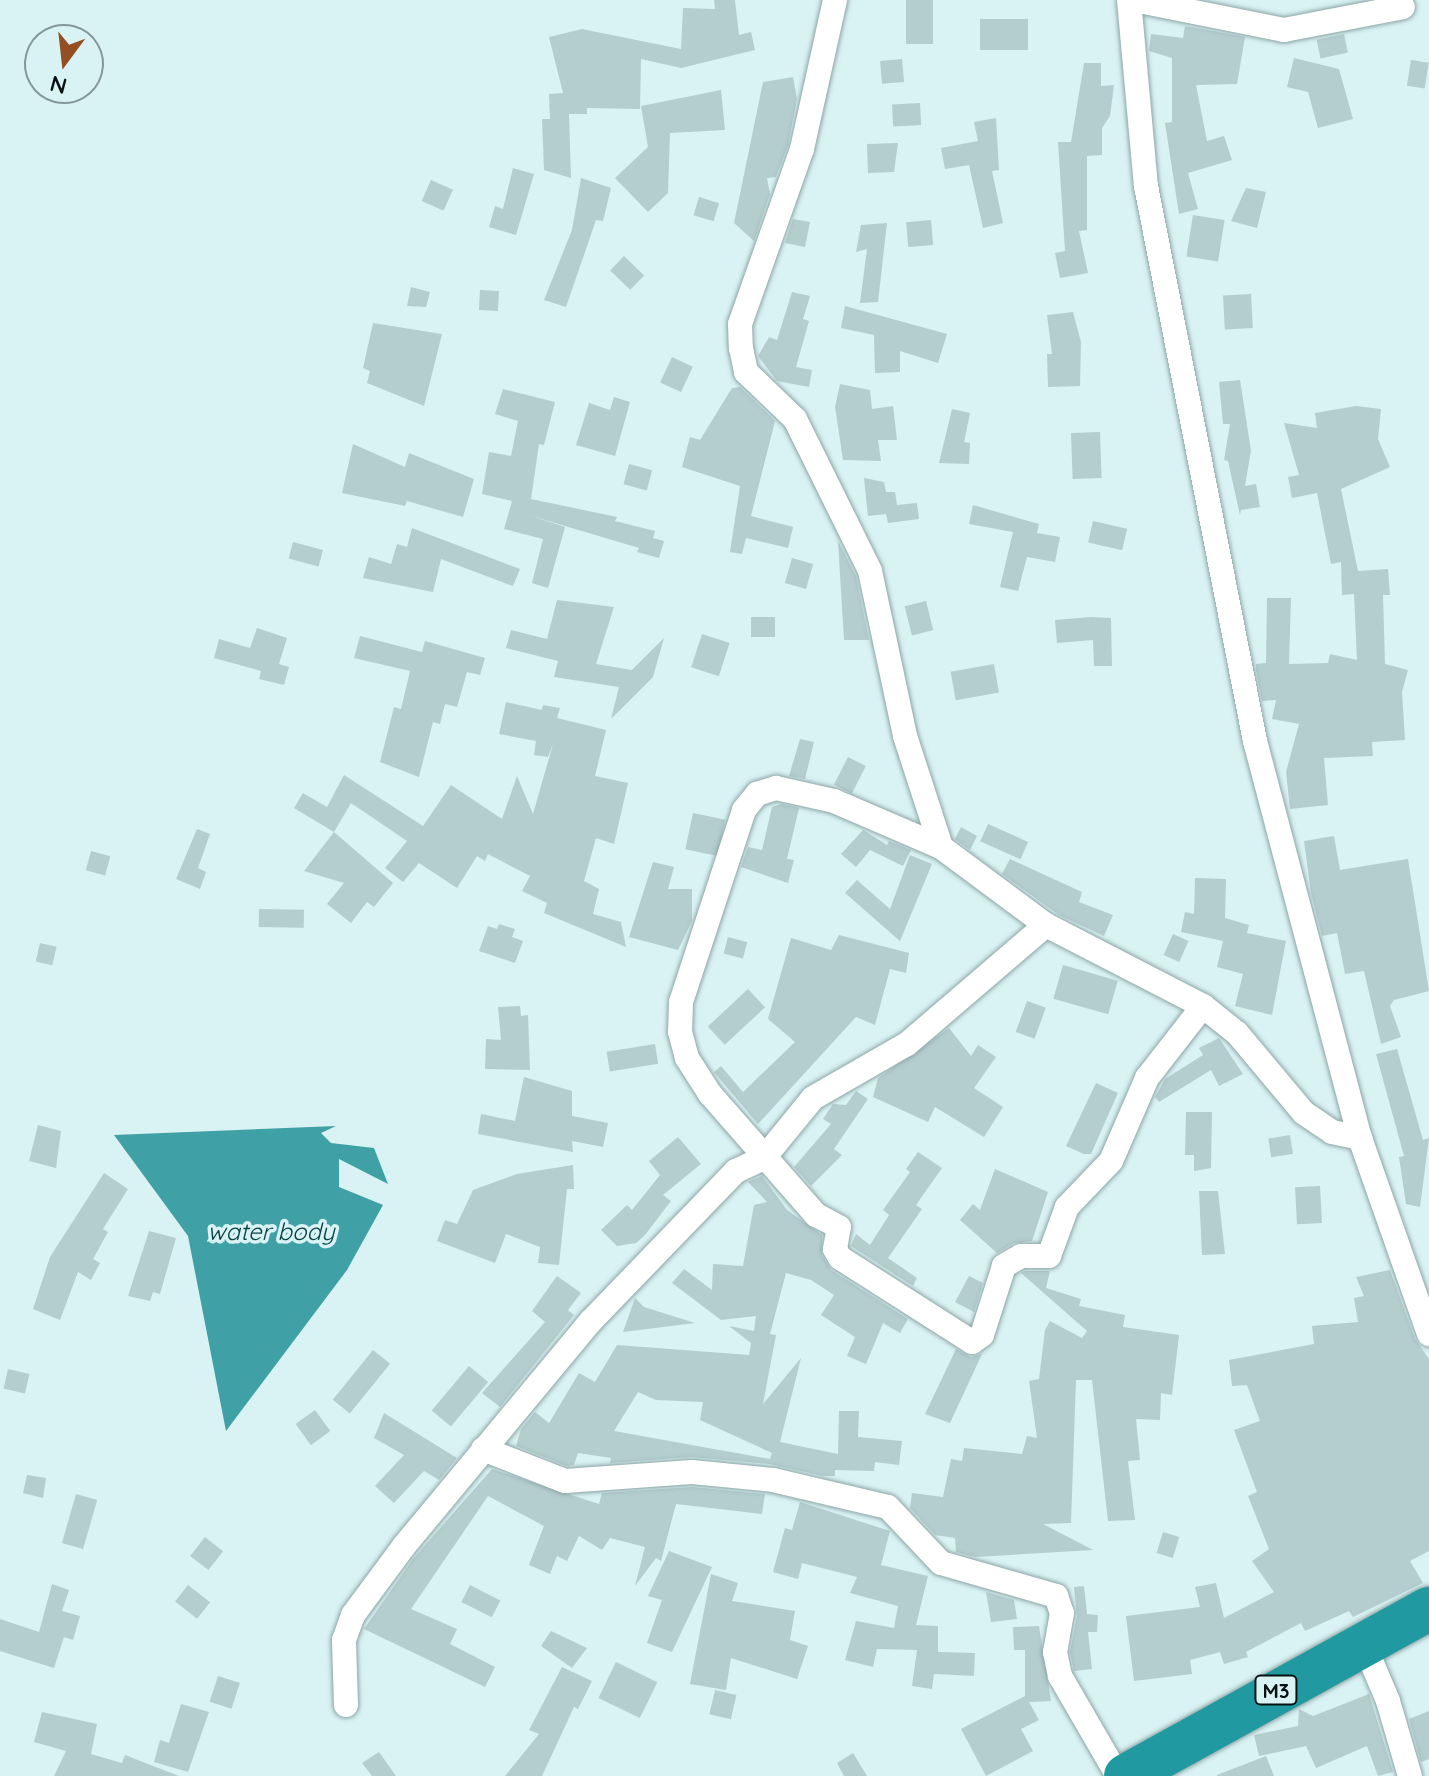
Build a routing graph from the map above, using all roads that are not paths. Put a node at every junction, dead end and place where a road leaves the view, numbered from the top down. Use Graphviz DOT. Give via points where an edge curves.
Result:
graph roads {
  1 [pos="835,0"];
  2 [pos="1132,0"];
  3 [pos="1403,7"];
  4 [pos="941,847"];
  5 [pos="1046,925"];
  6 [pos="1203,1006"];
  7 [pos="1360,1138"];
  8 [pos="764,1158"];
  9 [pos="1429,1334"];
  10 [pos="483,1449"];
  11 [pos="1429,1609"];
  12 [pos="1363,1642"];
  13 [pos="346,1705"];
  14 [pos="1118,1776"];
  15 [pos="1126,1776"];
  16 [pos="1410,1776"];
  1 -- 4 [label="street" via="802,149 740,324 741,348 746,372 795,419 870,571 905,736"];
  2 -- 3 [label="street" via="1284,30"];
  2 -- 7 [label="street" via="1146,186 1218,563 1255,741"];
  4 -- 5 [label="street"];
  4 -- 8 [label="street" via="834,801 786,790 757,794 744,810 681,1002 680,1032 687,1058 710,1094"];
  5 -- 6 [label="street"];
  5 -- 8 [label="street" via="907,1044 813,1098"];
  6 -- 7 [label="street" via="1237,1033 1304,1113 1332,1132"];
  6 -- 8 [label="street" via="1147,1078 1111,1161 1067,1207 1049,1256 1021,1256 1004,1266 982,1335 972,1342 840,1258 835,1249 839,1227 816,1215"];
  7 -- 9 [label="street"];
  8 -- 10 [label="street" via="736,1171 692,1214 591,1321"];
  10 -- 13 [label="street" via="353,1615 344,1640"];
  10 -- 14 [label="street" via="565,1481 692,1472 773,1480 888,1507 941,1563 1056,1596 1062,1613 1055,1652 1060,1676"];
  11 -- 12 [label="highway, M3"];
  12 -- 15 [label="highway, M3"];
  12 -- 16 [label="street"];
}
